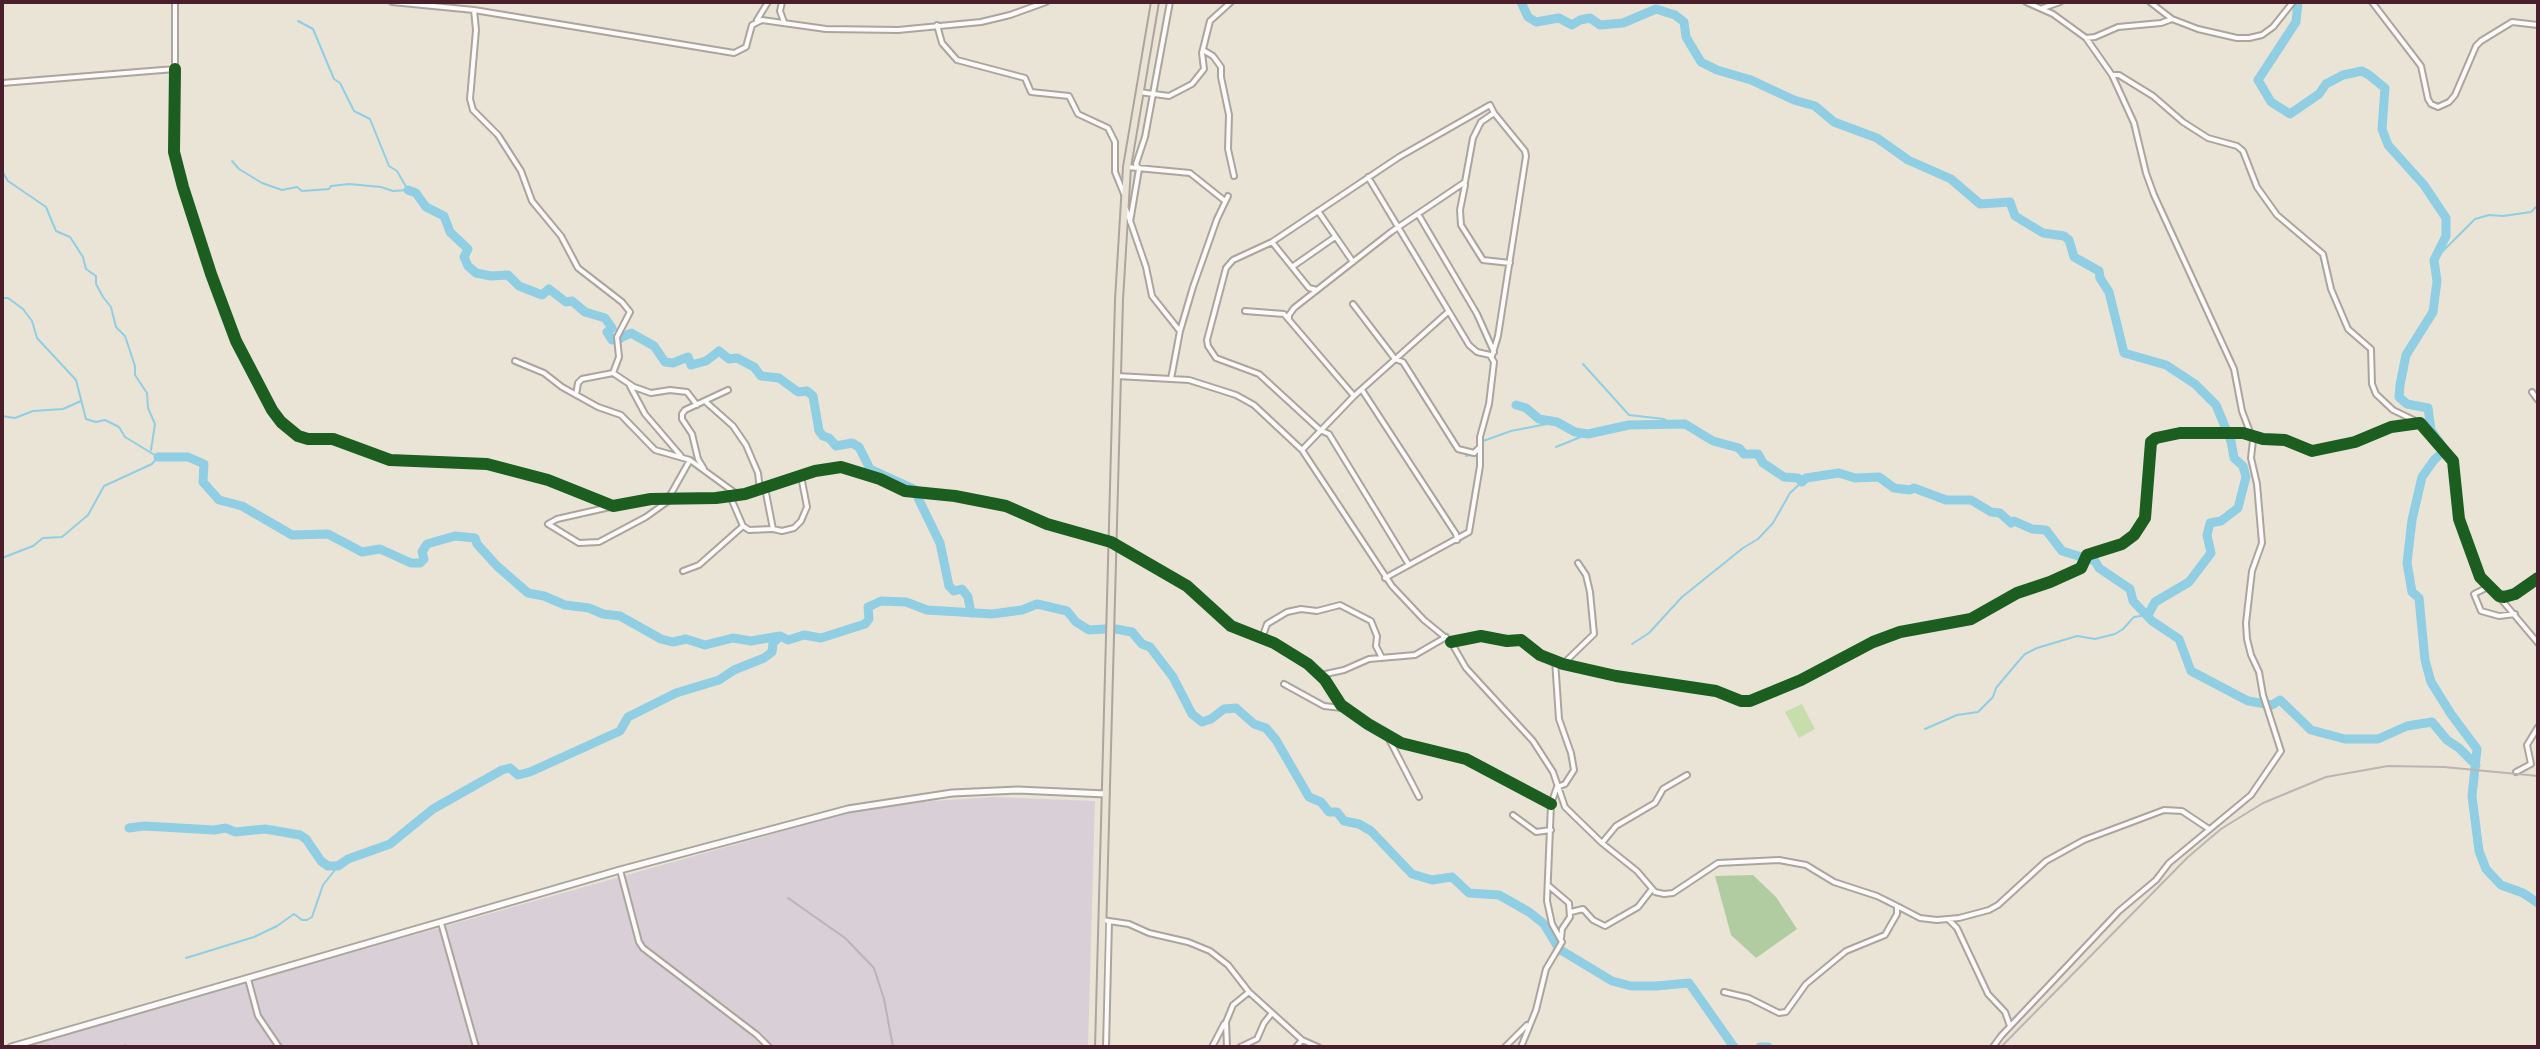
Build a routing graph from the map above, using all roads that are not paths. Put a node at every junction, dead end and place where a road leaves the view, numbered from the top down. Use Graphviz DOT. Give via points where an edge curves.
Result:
graph roads {
  1 [pos="175,2"];
  2 [pos="392,2"];
  3 [pos="768,2"];
  4 [pos="782,2"];
  5 [pos="1046,2"];
  6 [pos="1155,2"];
  7 [pos="1170,2"];
  8 [pos="1231,2"];
  9 [pos="2026,2"];
  10 [pos="2060,2"];
  11 [pos="2150,2"];
  12 [pos="2293,2"];
  13 [pos="2372,2"];
  14 [pos="2041,8"];
  15 [pos="474,10"];
  16 [pos="2172,19"];
  17 [pos="756,21"];
  18 [pos="784,22"];
  19 [pos="937,25"];
  20 [pos="2538,25"];
  21 [pos="2086,38"];
  22 [pos="1203,50"];
  23 [pos="175,69"];
  24 [pos="2112,75"];
  25 [pos="2,83"];
  26 [pos="1138,92"];
  27 [pos="1153,95"];
  28 [pos="1494,113"];
  29 [pos="1127,167"];
  30 [pos="1139,169"];
  31 [pos="1234,176"];
  32 [pos="1368,177"];
  33 [pos="1465,182"];
  34 [pos="1125,196"];
  35 [pos="1125,207"];
  36 [pos="1318,211"];
  37 [pos="1418,214"];
  38 [pos="1130,222"];
  39 [pos="1398,227"];
  40 [pos="1335,237"];
  41 [pos="1272,242"];
  42 [pos="1353,263"];
  43 [pos="1510,263"];
  44 [pos="1292,267"];
  45 [pos="1309,288"];
  46 [pos="1320,290"];
  47 [pos="1305,300"];
  48 [pos="1353,304"];
  49 [pos="1294,308"];
  50 [pos="1245,311"];
  51 [pos="1278,312"];
  52 [pos="1448,312"];
  53 [pos="1289,319"];
  54 [pos="1180,331"];
  55 [pos="1493,354"];
  56 [pos="1395,359"];
  57 [pos="515,361"];
  58 [pos="613,373"];
  59 [pos="1117,376"];
  60 [pos="1171,379"];
  61 [pos="629,385"];
  62 [pos="728,390"];
  63 [pos="1362,390"];
  64 [pos="2532,392"];
  65 [pos="576,395"];
  66 [pos="1354,396"];
  67 [pos="2538,400"];
  68 [pos="706,402"];
  69 [pos="697,405"];
  70 [pos="2420,423"];
  71 [pos="1320,430"];
  72 [pos="2251,435"];
  73 [pos="1480,448"];
  74 [pos="1302,450"];
  75 [pos="683,457"];
  76 [pos="690,460"];
  77 [pos="705,470"];
  78 [pos="801,476"];
  79 [pos="763,489"];
  80 [pos="739,495"];
  81 [pos="730,496"];
  82 [pos="669,499"];
  83 [pos="613,506"];
  84 [pos="743,526"];
  85 [pos="773,529"];
  86 [pos="1457,540"];
  87 [pos="1111,542"];
  88 [pos="1578,563"];
  89 [pos="1409,565"];
  90 [pos="683,571"];
  91 [pos="1385,578"];
  92 [pos="2538,578"];
  93 [pos="2489,586"];
  94 [pos="2515,594"];
  95 [pos="2499,596"];
  96 [pos="2514,613"];
  97 [pos="1446,637"];
  98 [pos="1262,638"];
  99 [pos="1451,642"];
  100 [pos="2538,643"];
  101 [pos="1382,658"];
  102 [pos="1555,660"];
  103 [pos="1563,664"];
  104 [pos="1320,675"];
  105 [pos="1284,684"];
  106 [pos="1345,708"];
  107 [pos="2538,727"];
  108 [pos="1387,735"];
  109 [pos="2516,772"];
  110 [pos="1687,775"];
  111 [pos="1557,787"];
  112 [pos="1106,794"];
  113 [pos="1419,797"];
  114 [pos="1551,804"];
  115 [pos="1513,815"];
  116 [pos="2209,829"];
  117 [pos="1551,830"];
  118 [pos="1602,843"];
  119 [pos="620,870"];
  120 [pos="1549,886"];
  121 [pos="1652,889"];
  122 [pos="1897,906"];
  123 [pos="1571,912"];
  124 [pos="1106,920"];
  125 [pos="1948,920"];
  126 [pos="441,923"];
  127 [pos="1561,938"];
  128 [pos="248,979"];
  129 [pos="1249,992"];
  130 [pos="1724,992"];
  131 [pos="1273,1012"];
  132 [pos="1226,1022"];
  133 [pos="1529,1023"];
  134 [pos="2010,1026"];
  135 [pos="1302,1040"];
  136 [pos="1243,1046"];
  137 [pos="11,1047"];
  138 [pos="279,1047"];
  139 [pos="476,1047"];
  140 [pos="769,1047"];
  141 [pos="1099,1047"];
  142 [pos="1106,1047"];
  143 [pos="1212,1047"];
  144 [pos="1227,1047"];
  145 [pos="1296,1047"];
  146 [pos="1318,1047"];
  147 [pos="1505,1047"];
  148 [pos="1521,1047"];
  149 [pos="1993,1047"];
  1 -- 23 [label="street"];
  2 -- 15 [label="street"];
  3 -- 17 [label="street"];
  4 -- 18 [label="street"];
  5 -- 19 [label="street" via="991,20"];
  6 -- 26 [label="highway"];
  7 -- 27 [label="street"];
  8 -- 22 [label="street" via="1210,21"];
  9 -- 14 [label="street"];
  10 -- 14 [label="street"];
  11 -- 16 [label="street"];
  12 -- 16 [label="street" via="2273,27 2249,38"];
  13 -- 20 [label="street" via="2421,66 2428,99 2438,107 2455,95 2481,41 2512,22"];
  14 -- 21 [label="street"];
  15 -- 17 [label="street" via="734,53 746,47"];
  15 -- 58 [label="street" via="473,110 498,135 532,201 581,272 630,312 617,337 619,357"];
  16 -- 21 [label="street"];
  17 -- 18 [label="street"];
  18 -- 19 [label="street" via="826,29"];
  19 -- 34 [label="street" via="942,43 957,60 1025,78 1031,92 1069,96 1078,114 1108,128"];
  21 -- 24 [label="street"];
  22 -- 27 [label="street" via="1204,69 1189,87 1169,96"];
  22 -- 31 [label="street" via="1221,67"];
  23 -- 25 [label="street"];
  23 -- 83 [label="street" via="173,136 183,187 236,341 281,422 302,438 333,439 390,460 487,464 555,482"];
  24 -- 70 [label="street" via="2153,96 2208,138 2243,151 2257,187 2277,215 2323,254 2348,329 2371,349 2376,394 2393,410"];
  24 -- 72 [label="street" via="2134,123 2154,195 2234,369"];
  26 -- 27 [label="street"];
  26 -- 29 [label="highway"];
  27 -- 30 [label="street"];
  28 -- 32 [label="street" via="1490,105"];
  28 -- 33 [label="street" via="1481,122 1473,138"];
  28 -- 43 [label="street" via="1526,153"];
  29 -- 30 [label="street"];
  29 -- 34 [label="highway"];
  30 -- 38 [label="street"];
  30 -- 54 [label="street" via="1190,173 1226,198"];
  32 -- 36 [label="street"];
  32 -- 39 [label="street"];
  33 -- 37 [label="street"];
  33 -- 43 [label="street" via="1461,225 1483,260"];
  34 -- 35 [label="highway"];
  35 -- 38 [label="street"];
  35 -- 59 [label="highway"];
  36 -- 40 [label="street"];
  36 -- 41 [label="street"];
  37 -- 39 [label="street"];
  37 -- 55 [label="street" via="1477,314"];
  38 -- 54 [label="street" via="1154,302"];
  39 -- 42 [label="street"];
  39 -- 52 [label="street"];
  40 -- 42 [label="street"];
  40 -- 44 [label="street"];
  41 -- 44 [label="street"];
  41 -- 71 [label="street" via="1226,268 1208,346 1216,358 1270,381"];
  42 -- 46 [label="street"];
  43 -- 55 [label="street"];
  44 -- 45 [label="street"];
  45 -- 46 [label="street"];
  45 -- 47 [label="street"];
  46 -- 47 [label="street"];
  47 -- 49 [label="street"];
  48 -- 56 [label="street"];
  49 -- 51 [label="street"];
  49 -- 53 [label="street"];
  50 -- 51 [label="street"];
  51 -- 53 [label="street"];
  52 -- 55 [label="street" via="1472,349"];
  52 -- 56 [label="street"];
  53 -- 66 [label="street"];
  54 -- 60 [label="street"];
  55 -- 73 [label="street"];
  56 -- 63 [label="street"];
  56 -- 73 [label="street" via="1411,373 1459,451 1474,453"];
  57 -- 65 [label="street"];
  58 -- 61 [label="street"];
  58 -- 65 [label="street" via="582,379"];
  59 -- 60 [label="street"];
  59 -- 87 [label="highway"];
  60 -- 74 [label="street" via="1236,395"];
  61 -- 69 [label="street" via="651,393 687,392"];
  61 -- 75 [label="street" via="645,414"];
  62 -- 68 [label="street"];
  63 -- 66 [label="street"];
  63 -- 86 [label="street"];
  64 -- 67 [label="street"];
  65 -- 75 [label="street" via="627,419 655,450"];
  66 -- 71 [label="street"];
  68 -- 69 [label="street"];
  68 -- 79 [label="street" via="746,445"];
  69 -- 77 [label="street" via="685,410 682,419"];
  70 -- 72 [label="street" via="2312,451"];
  70 -- 93 [label="street" via="2453,461 2459,519 2478,573"];
  71 -- 74 [label="street"];
  71 -- 89 [label="street" via="1329,434"];
  72 -- 103 [label="street" via="2180,433 2153,440 2145,518 2122,544 2087,555 2081,568 2024,590 1971,619 1873,642 1750,701"];
  72 -- 116 [label="street" via="2262,543 2252,571 2246,623 2281,751 2251,795"];
  73 -- 86 [label="street" via="1471,524"];
  74 -- 91 [label="street"];
  75 -- 76 [label="street"];
  76 -- 77 [label="street"];
  76 -- 82 [label="street"];
  77 -- 80 [label="street"];
  78 -- 79 [label="street"];
  78 -- 85 [label="street" via="805,514 794,528"];
  78 -- 87 [label="street" via="849,469 905,491 1006,506"];
  79 -- 80 [label="street"];
  79 -- 85 [label="street"];
  80 -- 81 [label="street"];
  81 -- 82 [label="street"];
  81 -- 84 [label="street"];
  82 -- 83 [label="street"];
  82 -- 83 [label="street" via="599,542 579,543 548,524"];
  84 -- 85 [label="street"];
  84 -- 90 [label="street" via="699,565"];
  86 -- 89 [label="street"];
  87 -- 98 [label="street" via="1187,586 1231,626"];
  87 -- 112 [label="highway"];
  88 -- 103 [label="street" via="1590,592 1594,634"];
  89 -- 91 [label="street"];
  91 -- 97 [label="street"];
  92 -- 94 [label="street"];
  93 -- 95 [label="street"];
  93 -- 96 [label="street" via="2474,594 2481,611"];
  94 -- 95 [label="street"];
  94 -- 96 [label="street"];
  95 -- 96 [label="street"];
  96 -- 100 [label="street"];
  97 -- 99 [label="street"];
  97 -- 101 [label="street" via="1415,655"];
  98 -- 101 [label="street" via="1267,624 1287,612 1340,605 1371,621"];
  98 -- 104 [label="street"];
  99 -- 102 [label="street" via="1481,636 1521,640"];
  99 -- 111 [label="street" via="1466,668 1533,741"];
  101 -- 104 [label="street"];
  102 -- 103 [label="street"];
  102 -- 111 [label="street" via="1559,719 1574,770"];
  104 -- 106 [label="street"];
  105 -- 106 [label="street" via="1324,706"];
  106 -- 108 [label="street"];
  107 -- 109 [label="street" via="2527,745 2531,764"];
  108 -- 113 [label="street"];
  108 -- 114 [label="street" via="1466,759"];
  110 -- 118 [label="street" via="1663,789 1655,803 1616,826"];
  111 -- 114 [label="street"];
  111 -- 118 [label="street" via="1565,807"];
  112 -- 119 [label="street" via="1018,790 885,802"];
  112 -- 124 [label="highway"];
  114 -- 117 [label="street"];
  115 -- 117 [label="street" via="1536,832"];
  116 -- 125 [label="street" via="2182,811 2164,810 2084,840 2046,861 1998,905"];
  116 -- 134 [label="street" via="2092,936"];
  117 -- 120 [label="street"];
  118 -- 121 [label="street"];
  119 -- 126 [label="street"];
  119 -- 140 [label="street" via="643,948"];
  120 -- 123 [label="street" via="1569,903"];
  120 -- 127 [label="street" via="1550,918"];
  121 -- 122 [label="street" via="1673,893 1724,862 1779,860 1806,865"];
  121 -- 123 [label="street" via="1638,907 1605,926 1583,909"];
  122 -- 125 [label="street" via="1920,918"];
  122 -- 130 [label="street" via="1885,935 1849,948 1806,984 1786,1012"];
  123 -- 127 [label="street"];
  124 -- 129 [label="street" via="1210,951"];
  124 -- 141 [label="highway"];
  124 -- 142 [label="street"];
  125 -- 134 [label="street"];
  126 -- 128 [label="street"];
  126 -- 139 [label="street"];
  127 -- 133 [label="street"];
  128 -- 137 [label="street"];
  128 -- 138 [label="street" via="258,1016"];
  129 -- 131 [label="street"];
  129 -- 132 [label="street" via="1233,1005"];
  131 -- 135 [label="street"];
  131 -- 136 [label="street" via="1257,1039"];
  132 -- 143 [label="street"];
  132 -- 144 [label="street"];
  133 -- 147 [label="street"];
  133 -- 148 [label="street"];
  134 -- 149 [label="street"];
  135 -- 145 [label="street"];
  135 -- 146 [label="street"];
}
